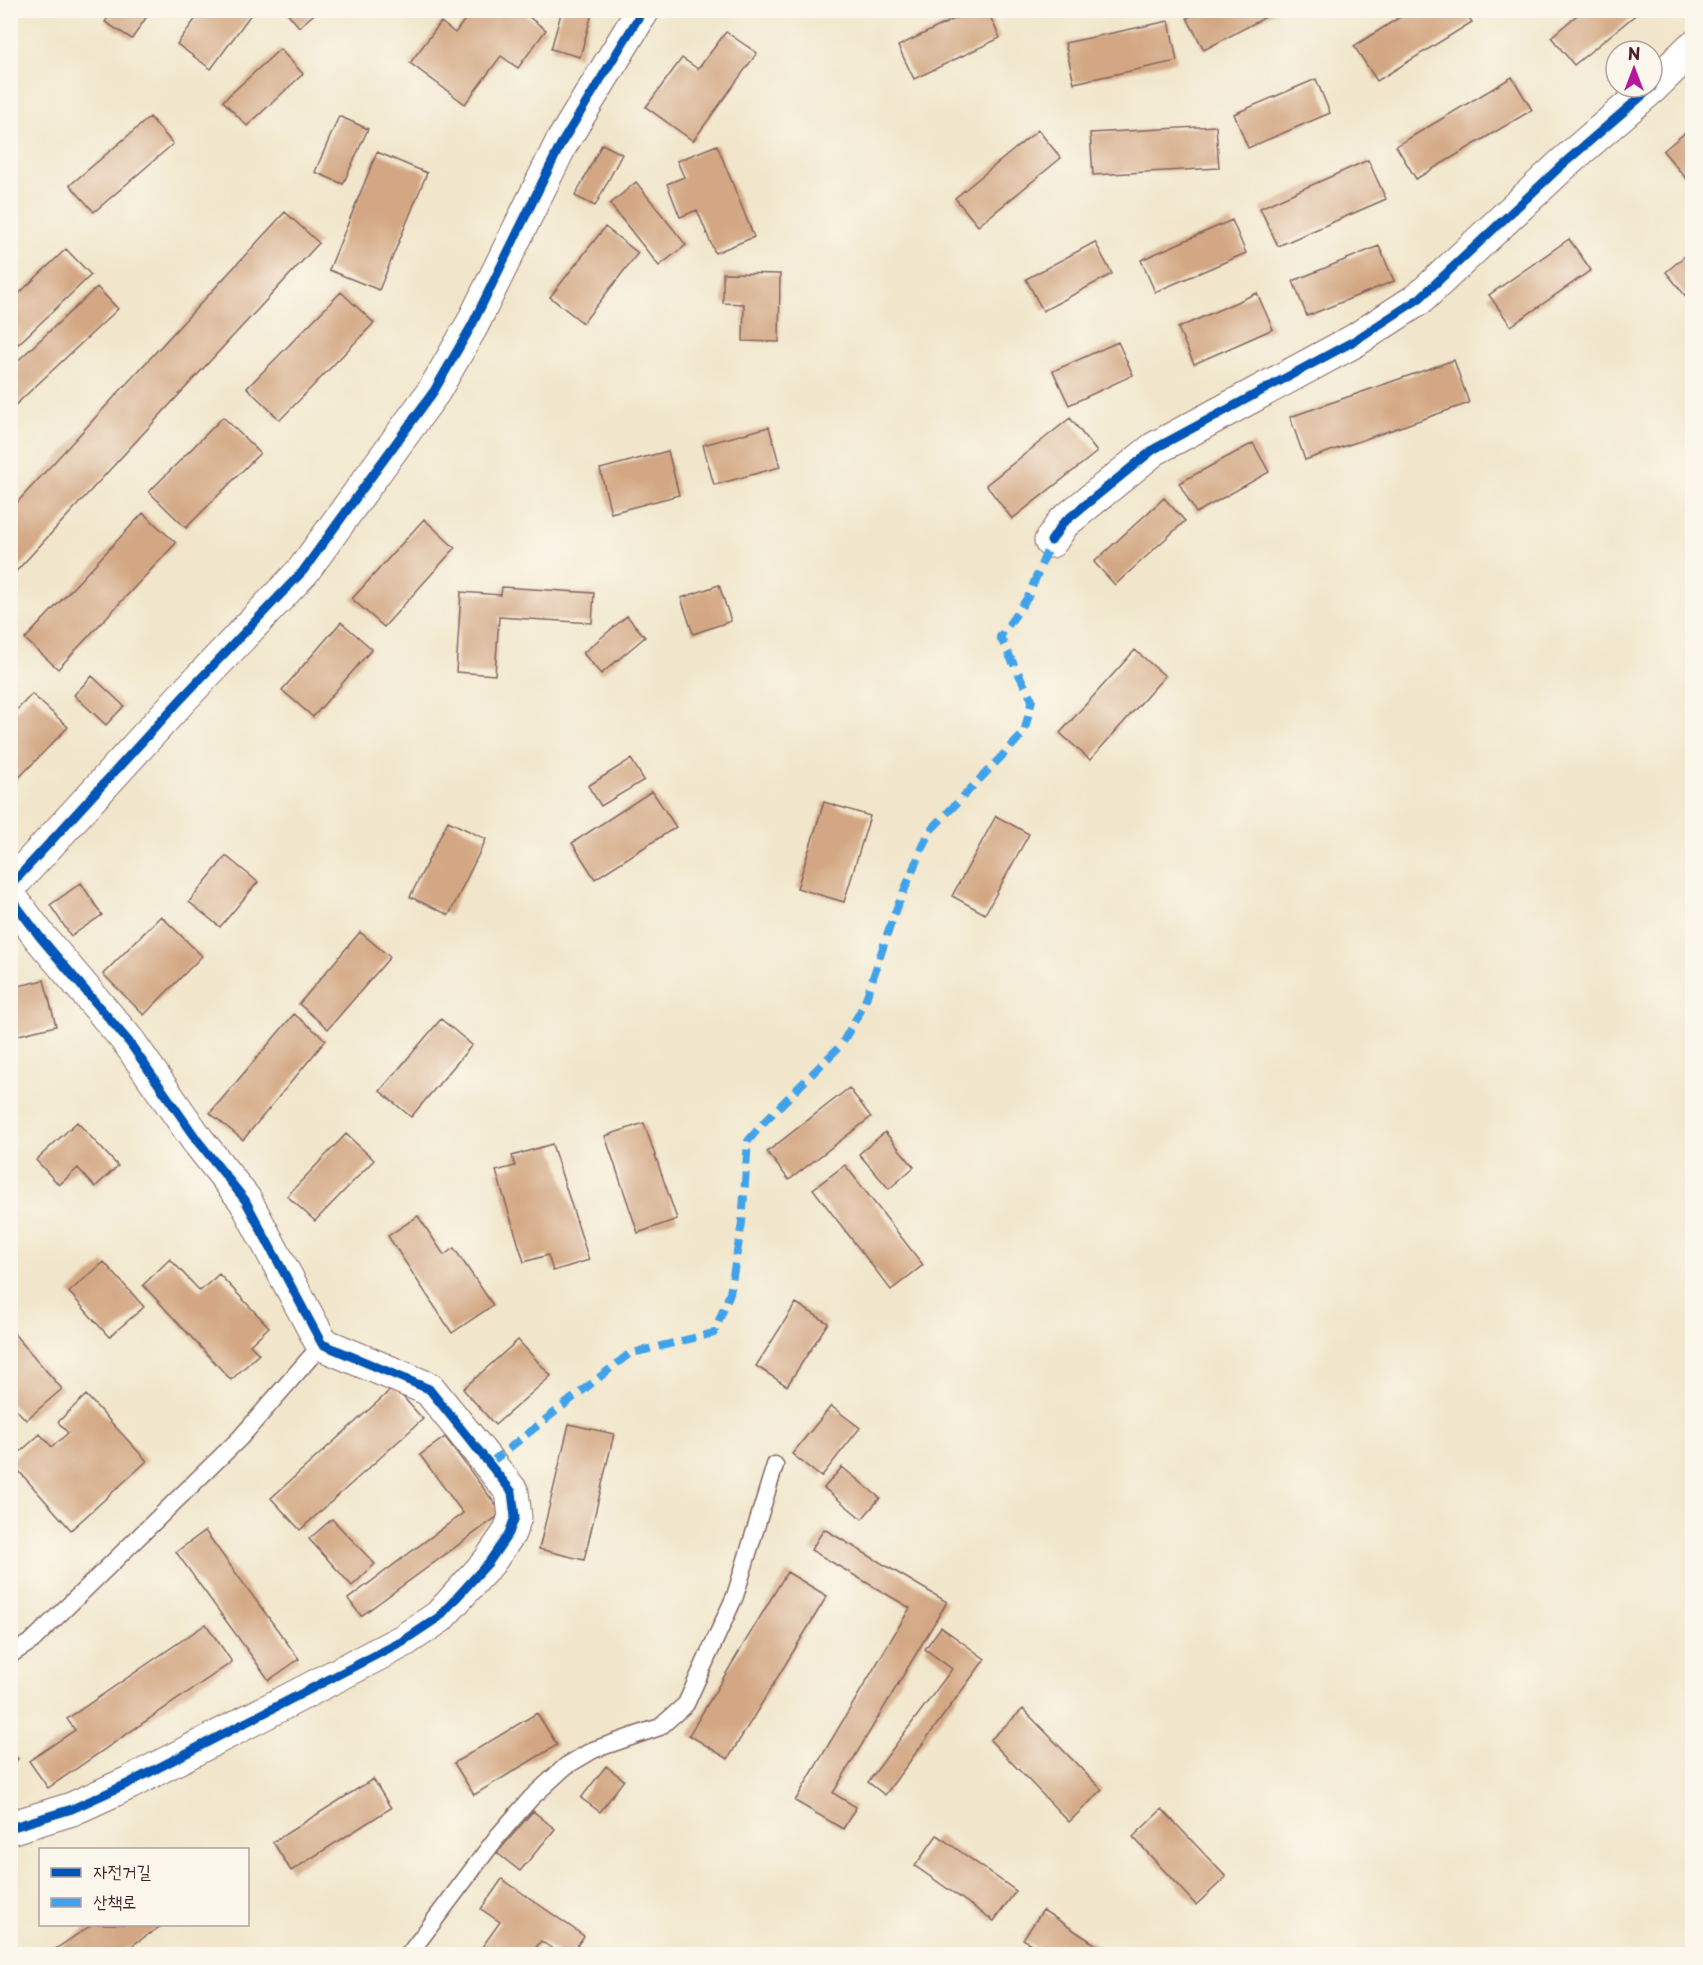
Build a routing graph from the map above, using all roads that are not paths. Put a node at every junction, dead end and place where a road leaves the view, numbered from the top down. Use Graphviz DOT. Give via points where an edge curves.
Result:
graph roads {
  1 [pos="643,10"];
  2 [pos="1692,48"];
  3 [pos="1664,75"];
  4 [pos="1638,99"];
  5 [pos="1051,542"];
  6 [pos="10,886"];
  7 [pos="10,897"];
  8 [pos="322,1344"];
  9 [pos="775,1465"];
  10 [pos="10,1655"];
  11 [pos="10,1828"];
  12 [pos="409,1954"];
  1 -- 6 [label="street" via="561,144 472,325 434,391 303,571"];
  2 -- 3 [label="street"];
  4 -- 5 [label="street" via="1420,298 1354,341 1154,449 1063,523"];
  7 -- 8 [label="street" via="129,1042 245,1200"];
  8 -- 10 [label="lane" via="240,1438 32,1641"];
  8 -- 11 [label="street" via="429,1389 512,1492 515,1517 509,1533 463,1593 439,1617 403,1641 129,1783 72,1809"];
  9 -- 12 [label="lane" via="735,1596 686,1704 660,1727 592,1750 566,1766 497,1837"];
}
